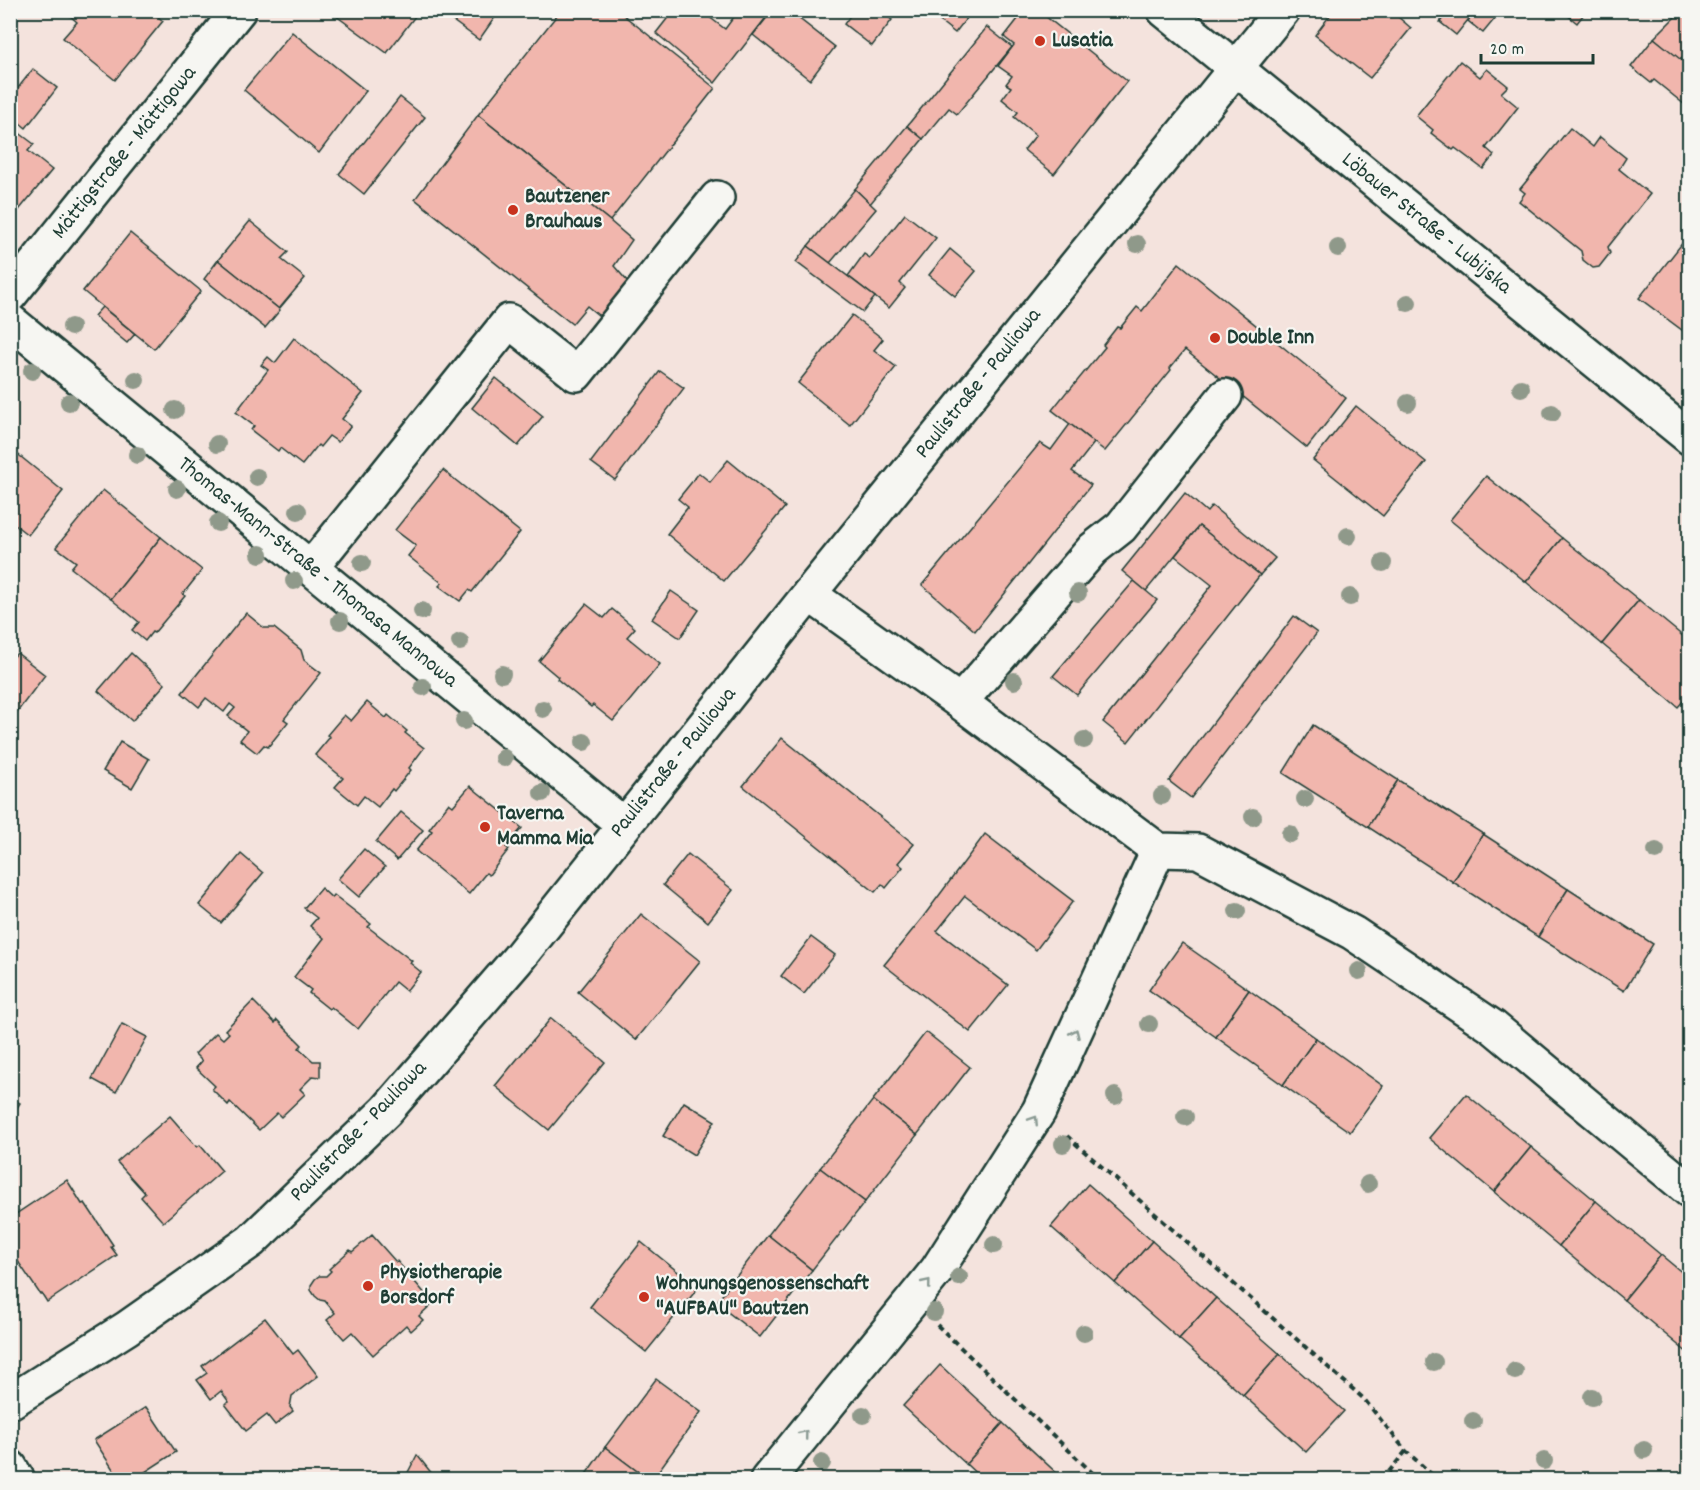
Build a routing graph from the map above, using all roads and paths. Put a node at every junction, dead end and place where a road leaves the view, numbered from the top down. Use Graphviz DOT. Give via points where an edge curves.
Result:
graph roads {
  1 [pos="239,10"];
  2 [pos="1164,10"];
  3 [pos="1283,10"];
  4 [pos="1236,69"];
  5 [pos="717,198"];
  6 [pos="10,295"];
  7 [pos="10,321"];
  8 [pos="1225,396"];
  9 [pos="1689,438"];
  10 [pos="311,568"];
  11 [pos="809,594"];
  12 [pos="960,702"];
  13 [pos="624,825"];
  14 [pos="1158,850"];
  15 [pos="1039,1111"];
  16 [pos="1689,1191"];
  17 [pos="912,1301"];
  18 [pos="10,1402"];
  19 [pos="1406,1451"];
  20 [pos="10,1467"];
  21 [pos="18,1479"];
  22 [pos="767,1479"];
  23 [pos="1100,1479"];
  24 [pos="1382,1479"];
  25 [pos="1438,1479"];
  1 -- 6 [label="street, Mättigstraße - Mättigowa"];
  2 -- 4 [label="street, Löbauer Straße - Lubijska"];
  3 -- 4 [label="street, Paulistraße - Pauliowa"];
  4 -- 9 [label="street, Löbauer Straße - Lubijska"];
  4 -- 11 [label="street, Paulistraße - Pauliowa"];
  5 -- 10 [label="street" via="576,375 509,321"];
  7 -- 10 [label="street, Thomas-Mann-Straße - Thomasa Mannowa"];
  8 -- 12 [label="street" via="1121,527 1093,549"];
  10 -- 13 [label="street, Thomas-Mann-Straße - Thomasa Mannowa"];
  11 -- 12 [label="street"];
  11 -- 13 [label="street, Paulistraße - Pauliowa"];
  12 -- 14 [label="street"];
  13 -- 18 [label="street, Paulistraße - Pauliowa" via="517,960 386,1111 251,1241 127,1328"];
  15 -- 14 [label="street, one-way"];
  14 -- 16 [label="street" via="1197,851 1353,933 1493,1027"];
  17 -- 15 [label="street, one-way" via="938,1270"];
  15 -- 19 [label="path" via="1364,1400"];
  22 -- 17 [label="street, one-way"];
  17 -- 23 [label="path"];
  19 -- 24 [label="path"];
  19 -- 25 [label="path"];
  20 -- 21 [label="street"];
}
